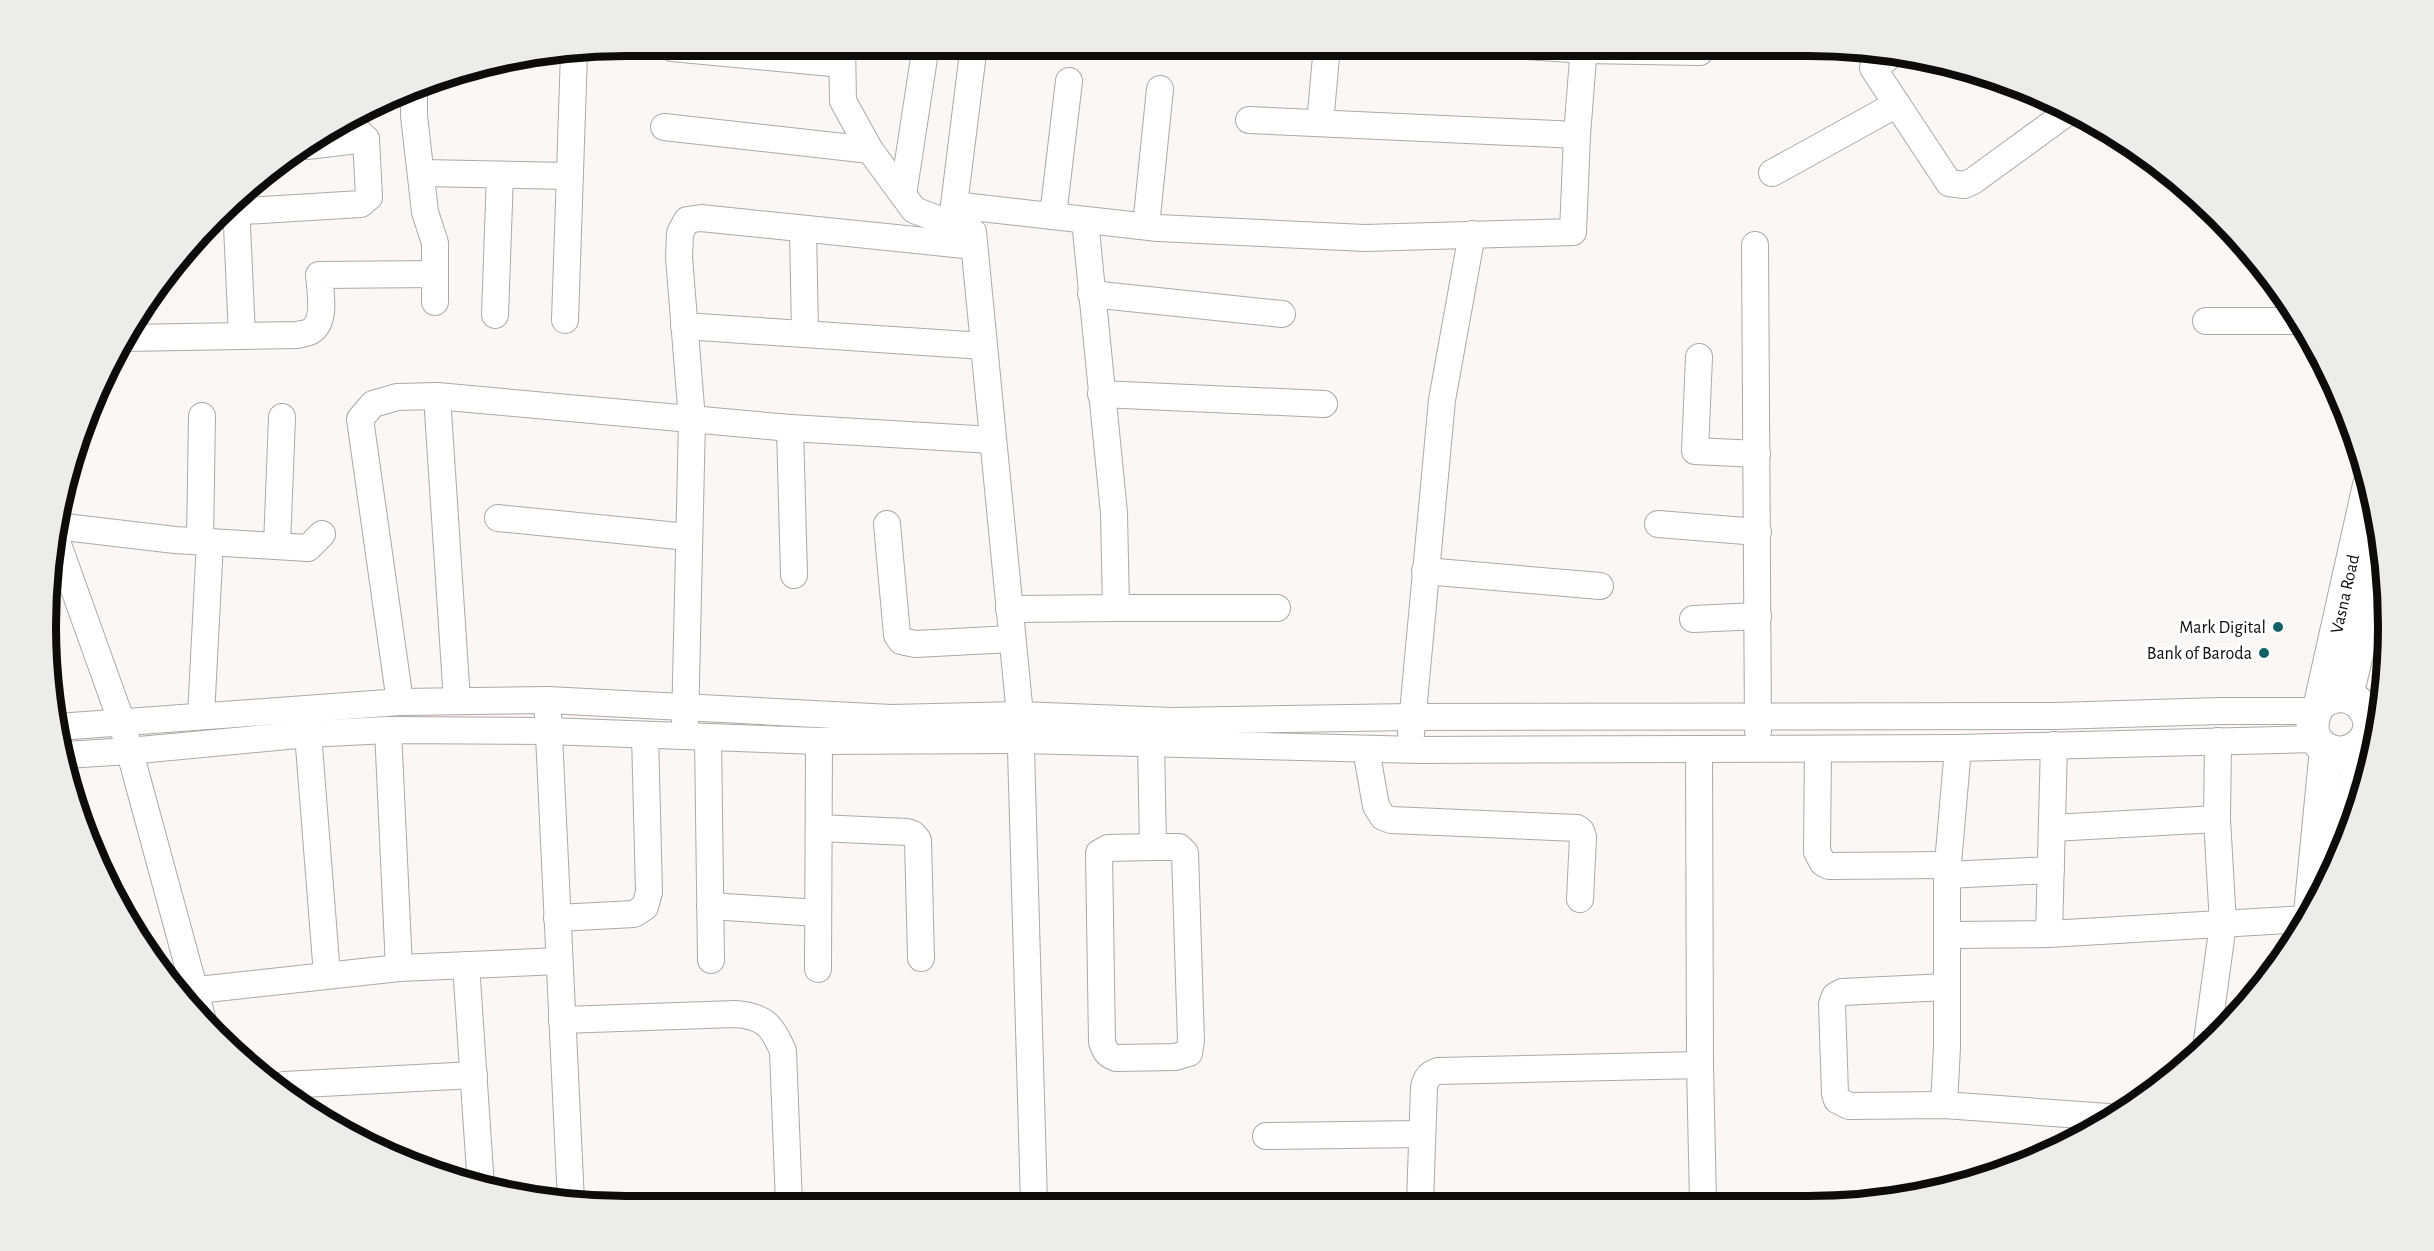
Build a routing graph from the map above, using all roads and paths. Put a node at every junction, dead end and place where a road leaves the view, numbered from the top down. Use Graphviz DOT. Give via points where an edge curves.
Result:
graph roads {
  1 [pos="842,56"];
  2 [pos="924,56"];
  3 [pos="973,56"];
  4 [pos="1326,56"];
  5 [pos="1583,56"];
  6 [pos="574,58"];
  7 [pos="1885,60"];
  8 [pos="1068,81"];
  9 [pos="1160,89"];
  10 [pos="414,96"];
  11 [pos="1897,104"];
  12 [pos="2063,115"];
  13 [pos="1249,120"];
  14 [pos="1320,123"];
  15 [pos="664,127"];
  16 [pos="358,131"];
  17 [pos="1577,135"];
  18 [pos="328,140"];
  19 [pos="870,150"];
  20 [pos="422,173"];
  21 [pos="1772,173"];
  22 [pos="500,175"];
  23 [pos="570,177"];
  24 [pos="903,195"];
  25 [pos="237,209"];
  26 [pos="234,211"];
  27 [pos="953,215"];
  28 [pos="1053,216"];
  29 [pos="1085,220"];
  30 [pos="1146,226"];
  31 [pos="803,228"];
  32 [pos="1472,234"];
  33 [pos="1755,245"];
  34 [pos="974,246"];
  35 [pos="435,274"];
  36 [pos="1091,294"];
  37 [pos="435,302"];
  38 [pos="1282,314"];
  39 [pos="495,315"];
  40 [pos="565,320"];
  41 [pos="2206,321"];
  42 [pos="2290,321"];
  43 [pos="684,326"];
  44 [pos="805,334"];
  45 [pos="242,336"];
  46 [pos="133,338"];
  47 [pos="983,346"];
  48 [pos="1699,357"];
  49 [pos="1101,394"];
  50 [pos="437,396"];
  51 [pos="1323,404"];
  52 [pos="202,416"];
  53 [pos="282,417"];
  54 [pos="692,420"];
  55 [pos="790,428"];
  56 [pos="992,440"];
  57 [pos="1757,454"];
  58 [pos="2366,506"];
  59 [pos="498,518"];
  60 [pos="887,524"];
  61 [pos="1658,524"];
  62 [pos="64,527"];
  63 [pos="1758,532"];
  64 [pos="322,534"];
  65 [pos="688,537"];
  66 [pos="205,541"];
  67 [pos="277,546"];
  68 [pos="60,550"];
  69 [pos="1425,571"];
  70 [pos="2376,571"];
  71 [pos="794,575"];
  72 [pos="1600,586"];
  73 [pos="1116,608"];
  74 [pos="1277,608"];
  75 [pos="1009,609"];
  76 [pos="1758,616"];
  77 [pos="1693,619"];
  78 [pos="1012,639"];
  79 [pos="548,700"];
  80 [pos="457,701"];
  81 [pos="400,702"];
  82 [pos="685,708"];
  83 [pos="2338,715"];
  84 [pos="201,716"];
  85 [pos="1758,716"];
  86 [pos="1411,717"];
  87 [pos="122,723"];
  88 [pos="64,727"];
  89 [pos="1020,727"];
  90 [pos="388,730"];
  91 [pos="548,731"];
  92 [pos="308,734"];
  93 [pos="645,735"];
  94 [pos="696,737"];
  95 [pos="819,741"];
  96 [pos="2218,741"];
  97 [pos="2367,741"];
  98 [pos="1151,743"];
  99 [pos="2054,745"];
  100 [pos="1958,748"];
  101 [pos="1366,749"];
  102 [pos="1757,749"];
  103 [pos="1818,749"];
  104 [pos="1411,750"];
  105 [pos="1699,750"];
  106 [pos="129,751"];
  107 [pos="70,755"];
  108 [pos="2217,819"];
  109 [pos="819,828"];
  110 [pos="2052,828"];
  111 [pos="1153,847"];
  112 [pos="1947,870"];
  113 [pos="2051,870"];
  114 [pos="2313,890"];
  115 [pos="1580,898"];
  116 [pos="710,906"];
  117 [pos="818,914"];
  118 [pos="557,918"];
  119 [pos="2296,920"];
  120 [pos="2223,924"];
  121 [pos="2049,933"];
  122 [pos="1947,935"];
  123 [pos="921,958"];
  124 [pos="711,960"];
  125 [pos="559,961"];
  126 [pos="466,965"];
  127 [pos="399,968"];
  128 [pos="818,969"];
  129 [pos="327,975"];
  130 [pos="1947,987"];
  131 [pos="186,988"];
  132 [pos="189,991"];
  133 [pos="562,1020"];
  134 [pos="2208,1032"];
  135 [pos="1700,1065"];
  136 [pos="474,1075"];
  137 [pos="289,1085"];
  138 [pos="1944,1105"];
  139 [pos="2098,1116"];
  140 [pos="1421,1134"];
  141 [pos="1266,1136"];
  142 [pos="480,1177"];
  143 [pos="571,1193"];
  144 [pos="789,1196"];
  145 [pos="1034,1196"];
  146 [pos="1420,1196"];
  147 [pos="1703,1196"];
  1 -- 19 [label="street" via="843,101"];
  2 -- 24 [label="street"];
  3 -- 27 [label="street"];
  4 -- 14 [label="street"];
  5 -- 17 [label="street"];
  6 -- 23 [label="street"];
  7 -- 11 [label="street" via="1874,68"];
  8 -- 28 [label="street"];
  9 -- 30 [label="street"];
  10 -- 20 [label="street"];
  11 -- 12 [label="street" via="1949,183 1957,185 1973,181"];
  11 -- 21 [label="street"];
  13 -- 14 [label="street"];
  14 -- 17 [label="street"];
  15 -- 19 [label="street"];
  16 -- 18 [label="street"];
  16 -- 25 [label="street" via="369,197 361,204"];
  17 -- 32 [label="street" via="1573,232"];
  19 -- 24 [label="street"];
  20 -- 22 [label="street"];
  20 -- 35 [label="street" via="425,212 435,243"];
  22 -- 23 [label="street"];
  22 -- 39 [label="street"];
  23 -- 40 [label="street"];
  24 -- 27 [label="street" via="914,210"];
  26 -- 45 [label="street"];
  27 -- 28 [label="street"];
  27 -- 34 [label="street" via="973,232"];
  28 -- 29 [label="street"];
  29 -- 30 [label="street"];
  29 -- 36 [label="street"];
  30 -- 32 [label="street" via="1365,238"];
  31 -- 34 [label="street"];
  31 -- 43 [label="street" via="687,220 680,233"];
  31 -- 44 [label="street"];
  32 -- 69 [label="street" via="1443,393"];
  33 -- 57 [label="street"];
  34 -- 47 [label="street"];
  35 -- 37 [label="street"];
  35 -- 45 [label="street" via="319,275 321,308 312,331"];
  36 -- 38 [label="street"];
  36 -- 49 [label="street"];
  41 -- 42 [label="street"];
  43 -- 44 [label="street"];
  43 -- 54 [label="street"];
  44 -- 47 [label="street"];
  45 -- 46 [label="street"];
  47 -- 56 [label="street"];
  48 -- 57 [label="street" via="1695,451"];
  49 -- 51 [label="street"];
  49 -- 73 [label="street" via="1114,513"];
  50 -- 54 [label="street"];
  50 -- 80 [label="street"];
  50 -- 81 [label="street" via="397,397 373,404 360,419"];
  52 -- 66 [label="street"];
  53 -- 67 [label="street"];
  54 -- 55 [label="street"];
  54 -- 65 [label="street"];
  55 -- 56 [label="street"];
  55 -- 71 [label="street"];
  56 -- 75 [label="street"];
  57 -- 63 [label="street"];
  58 -- 83 [label="main road, Vasna Road"];
  59 -- 65 [label="street"];
  60 -- 78 [label="street" via="897,635 901,641 915,644"];
  61 -- 63 [label="street"];
  62 -- 66 [label="street"];
  63 -- 76 [label="street"];
  64 -- 67 [label="street" via="308,548"];
  65 -- 82 [label="street"];
  66 -- 67 [label="street"];
  66 -- 84 [label="street"];
  68 -- 87 [label="street"];
  69 -- 72 [label="street"];
  69 -- 86 [label="street"];
  70 -- 83 [label="main road, Vasna Road"];
  73 -- 74 [label="street"];
  73 -- 75 [label="street"];
  75 -- 78 [label="street"];
  76 -- 77 [label="street"];
  76 -- 85 [label="street"];
  78 -- 89 [label="street"];
  79 -- 80 [label="street"];
  79 -- 82 [label="street"];
  79 -- 91 [label="street"];
  80 -- 81 [label="street"];
  81 -- 84 [label="street"];
  82 -- 89 [label="street"];
  82 -- 94 [label="street"];
  83 -- 85 [label="street" via="2219,711 2055,716"];
  83 -- 96 [label="street"];
  83 -- 97 [label="main road" via="2367,714"];
  83 -- 97 [label="main road" via="2343,753"];
  83 -- 114 [label="main road, Vasna Road"];
  84 -- 87 [label="street"];
  85 -- 86 [label="street"];
  85 -- 102 [label="street"];
  86 -- 89 [label="street"];
  86 -- 104 [label="street"];
  87 -- 88 [label="street"];
  87 -- 106 [label="street"];
  89 -- 95 [label="street"];
  89 -- 98 [label="street"];
  89 -- 145 [label="street"];
  90 -- 91 [label="street"];
  90 -- 92 [label="street"];
  90 -- 127 [label="street"];
  91 -- 93 [label="street"];
  91 -- 118 [label="street"];
  92 -- 106 [label="street"];
  92 -- 129 [label="street"];
  93 -- 94 [label="street"];
  93 -- 118 [label="street" via="649,892 645,907 634,914"];
  94 -- 95 [label="street"];
  94 -- 116 [label="street"];
  95 -- 109 [label="street"];
  96 -- 99 [label="street"];
  96 -- 108 [label="street"];
  98 -- 101 [label="street"];
  98 -- 111 [label="street"];
  99 -- 100 [label="street"];
  99 -- 110 [label="street"];
  100 -- 103 [label="street"];
  100 -- 112 [label="street"];
  101 -- 104 [label="street"];
  101 -- 115 [label="street" via="1376,806 1383,818 1581,831"];
  102 -- 103 [label="street"];
  102 -- 105 [label="street"];
  103 -- 112 [label="street" via="1817,852 1823,863"];
  104 -- 105 [label="street"];
  105 -- 135 [label="street"];
  106 -- 107 [label="street"];
  106 -- 131 [label="street"];
  108 -- 110 [label="street"];
  108 -- 120 [label="street"];
  109 -- 117 [label="street"];
  109 -- 123 [label="street" via="914,834 918,840"];
  110 -- 113 [label="street"];
  111 -- 111 [label="street" via="1179,847 1185,853 1189,1053 1175,1057 1116,1058 1109,1056 1102,1042 1099,853 1108,848"];
  112 -- 113 [label="street"];
  112 -- 122 [label="street"];
  113 -- 121 [label="street"];
  116 -- 117 [label="street"];
  116 -- 124 [label="street"];
  117 -- 128 [label="street"];
  118 -- 125 [label="street"];
  119 -- 120 [label="street"];
  120 -- 121 [label="street"];
  120 -- 134 [label="street"];
  121 -- 122 [label="street"];
  122 -- 130 [label="street"];
  125 -- 126 [label="street"];
  125 -- 133 [label="street"];
  126 -- 127 [label="street"];
  126 -- 136 [label="street"];
  127 -- 129 [label="street"];
  129 -- 132 [label="street"];
  130 -- 138 [label="street"];
  130 -- 138 [label="street" via="1842,992 1832,1004 1838,1100 1849,1106"];
  133 -- 143 [label="street"];
  133 -- 144 [label="street" via="735,1014 753,1015 767,1023 783,1051"];
  135 -- 140 [label="street" via="1438,1071 1425,1080"];
  135 -- 147 [label="street"];
  136 -- 137 [label="street"];
  136 -- 142 [label="street"];
  138 -- 139 [label="street"];
  140 -- 141 [label="street"];
  140 -- 146 [label="street"];
}
